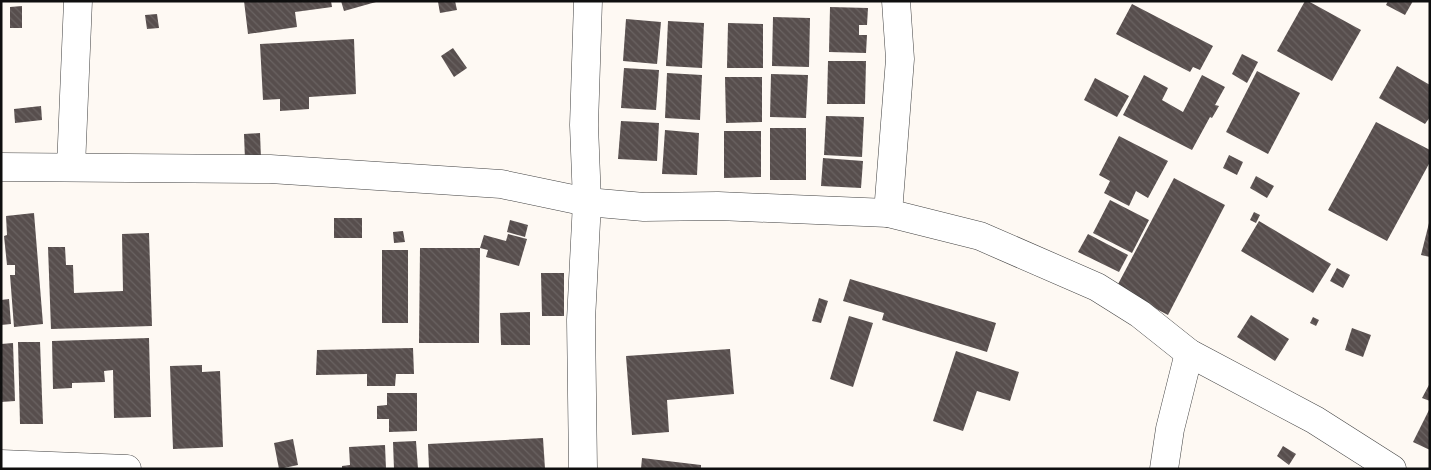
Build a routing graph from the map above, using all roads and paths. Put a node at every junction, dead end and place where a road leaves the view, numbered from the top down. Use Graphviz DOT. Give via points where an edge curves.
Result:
graph roads {
  1 [pos="78,1"];
  2 [pos="588,1"];
  3 [pos="896,1"];
  4 [pos="1,167"];
  5 [pos="71,168"];
  6 [pos="587,202"];
  7 [pos="888,213"];
  8 [pos="1189,353"];
  9 [pos="1,464"];
  10 [pos="127,469"];
  11 [pos="583,469"];
  12 [pos="1164,469"];
  13 [pos="1392,469"];
  1 -- 5 [label="street"];
  2 -- 6 [label="street" via="584,125"];
  3 -- 7 [label="street" via="900,59"];
  4 -- 5 [label="street"];
  5 -- 6 [label="street" via="270,169 445,179 501,184"];
  6 -- 7 [label="street" via="644,207 718,206"];
  6 -- 11 [label="street" via="581,320"];
  7 -- 8 [label="street" via="980,236 1097,287 1140,314"];
  8 -- 12 [label="street" via="1170,429"];
  8 -- 13 [label="street" via="1315,420"];
  9 -- 10 [label="street"];
}
